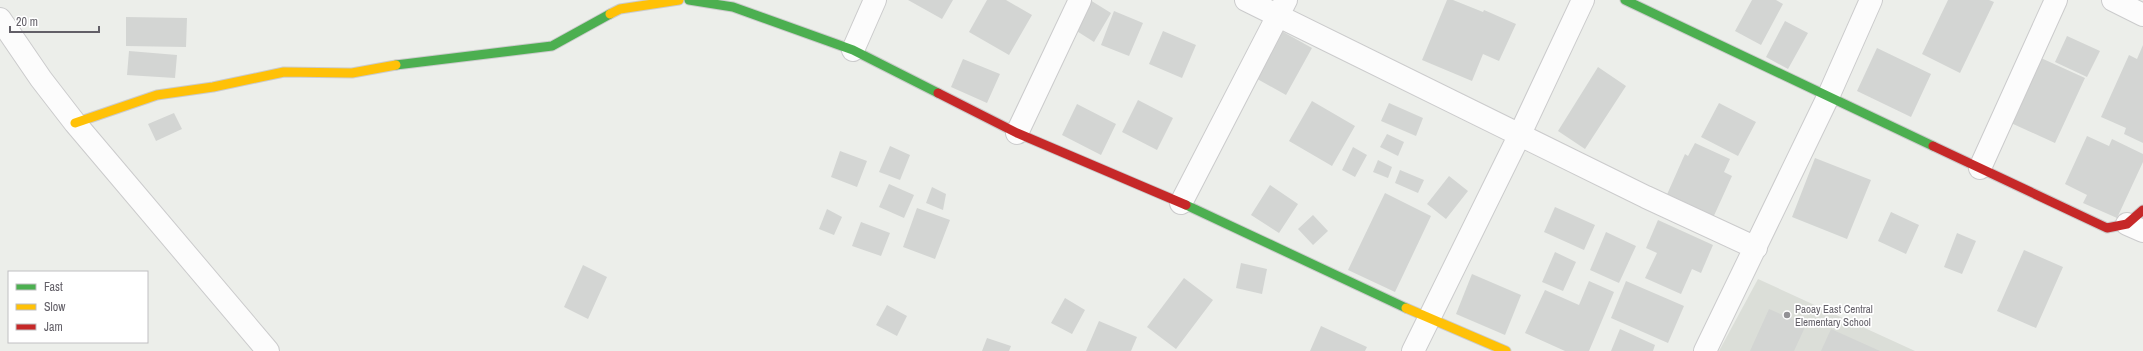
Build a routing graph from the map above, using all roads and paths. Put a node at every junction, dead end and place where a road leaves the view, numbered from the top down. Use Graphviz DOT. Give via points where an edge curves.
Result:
graph roads {
  1 [pos="679,0"];
  2 [pos="689,0"];
  3 [pos="875,0"];
  4 [pos="1080,0"];
  5 [pos="1246,0"];
  6 [pos="1582,0"];
  7 [pos="1625,0"];
  8 [pos="1871,0"];
  9 [pos="2056,0"];
  10 [pos="2112,0"];
  11 [pos="1282,8"];
  12 [pos="2143,16"];
  13 [pos="1,25"];
  14 [pos="853,50"];
  15 [pos="1828,97"];
  16 [pos="75,123"];
  17 [pos="1017,133"];
  18 [pos="1520,134"];
  19 [pos="1980,168"];
  20 [pos="1181,203"];
  21 [pos="2138,222"];
  22 [pos="1756,248"];
  23 [pos="1428,318"];
  24 [pos="268,351"];
  25 [pos="1413,351"];
  26 [pos="1506,351"];
  27 [pos="1705,351"];
  1 -- 16 [label="street" via="620,9 552,46 416,62 352,73 284,72 213,87 157,95"];
  2 -- 14 [label="street" via="733,7"];
  3 -- 14 [label="street"];
  4 -- 17 [label="street"];
  5 -- 11 [label="street"];
  6 -- 18 [label="street"];
  7 -- 15 [label="street"];
  8 -- 15 [label="street"];
  9 -- 19 [label="street"];
  10 -- 12 [label="street"];
  11 -- 18 [label="street"];
  11 -- 20 [label="street"];
  13 -- 16 [label="street"];
  14 -- 17 [label="street"];
  15 -- 19 [label="street"];
  15 -- 22 [label="street"];
  16 -- 24 [label="street"];
  17 -- 20 [label="street"];
  18 -- 22 [label="street"];
  18 -- 23 [label="street"];
  19 -- 21 [label="street" via="2107,228"];
  20 -- 23 [label="street"];
  22 -- 27 [label="street"];
  23 -- 25 [label="street"];
  23 -- 26 [label="street"];
}
